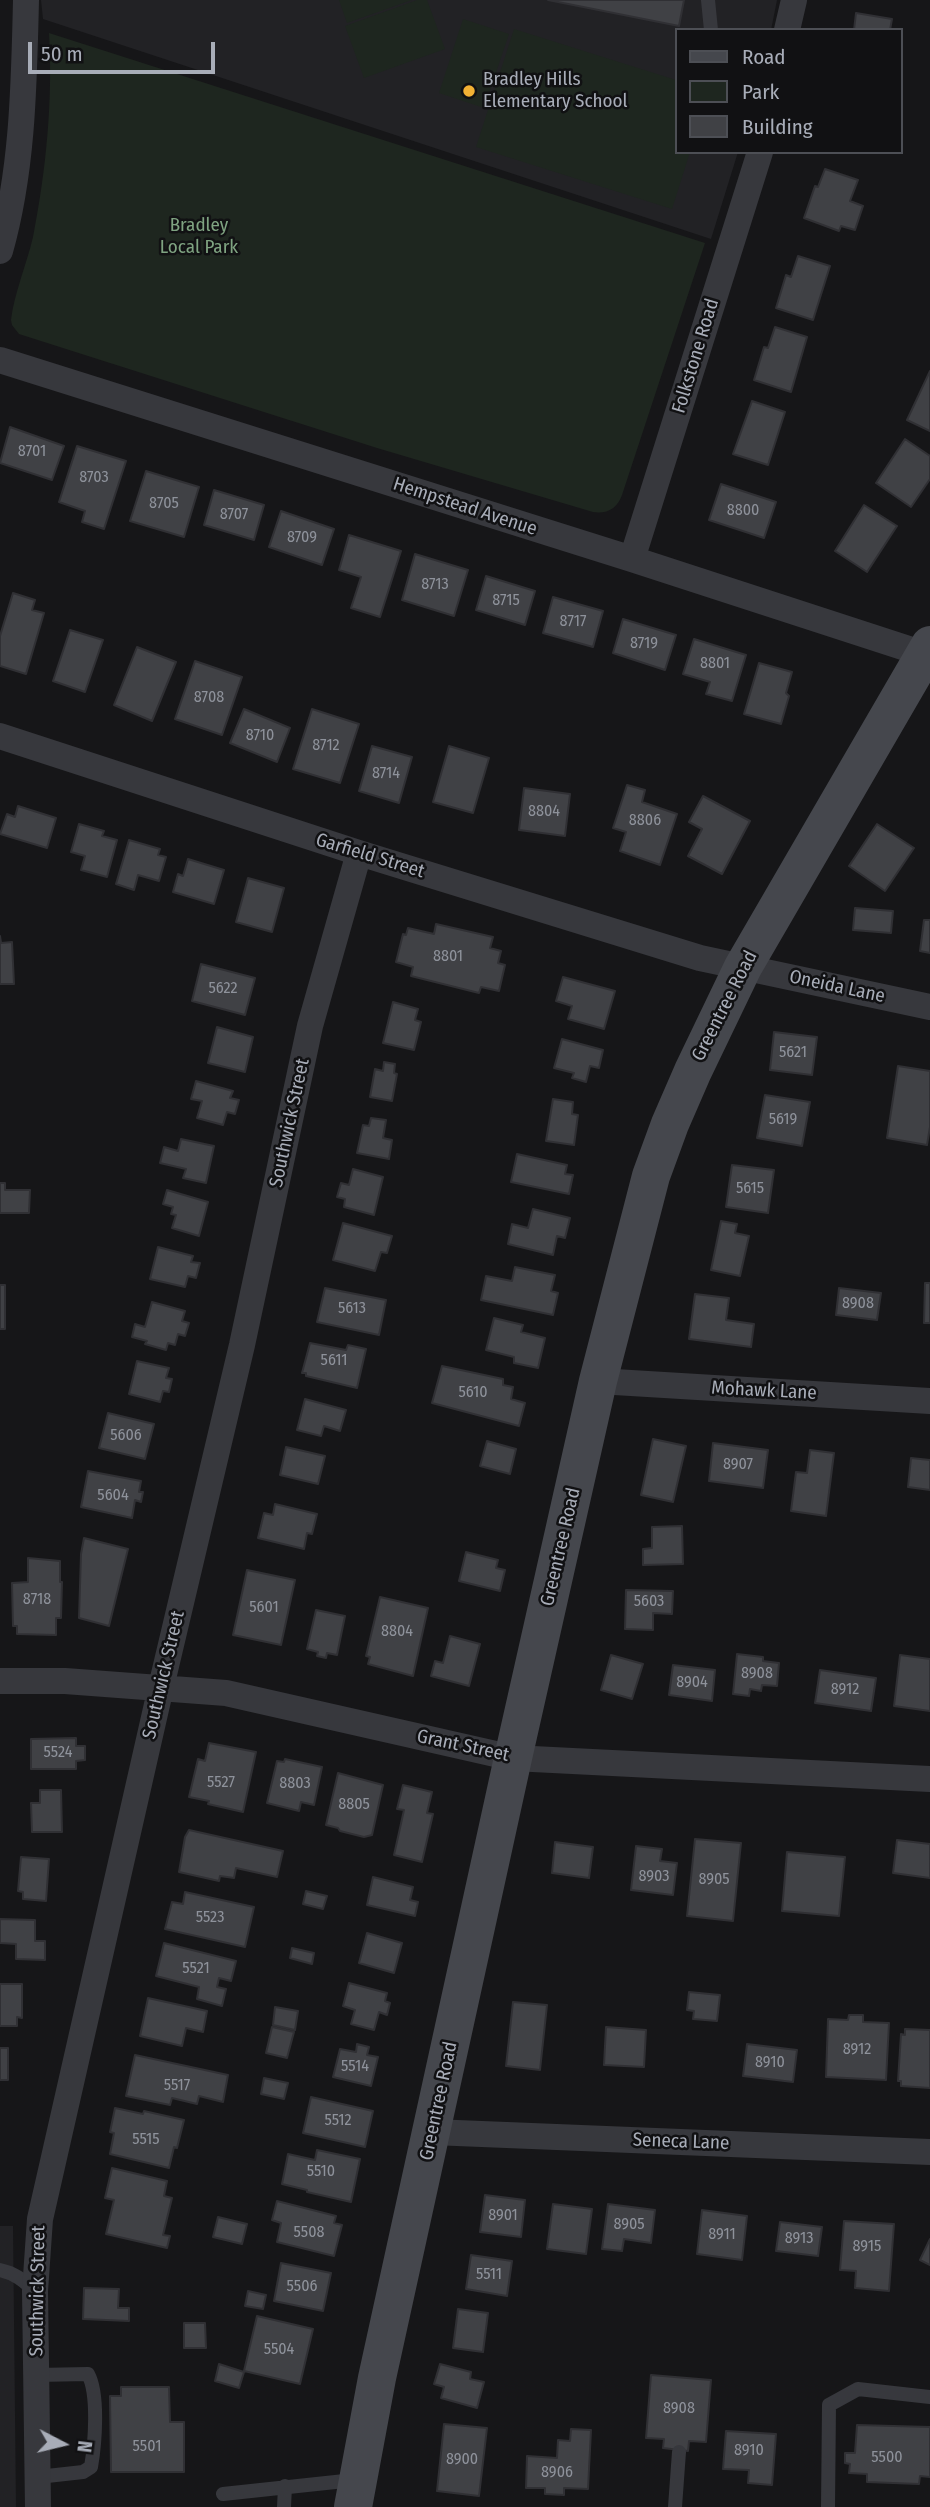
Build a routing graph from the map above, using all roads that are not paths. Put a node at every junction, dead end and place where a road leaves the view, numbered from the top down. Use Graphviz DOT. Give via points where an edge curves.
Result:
graph roads {
  1 [pos="26,0"];
  2 [pos="708,0"];
  3 [pos="794,0"];
  4 [pos="711,28"];
  5 [pos="787,28"];
  6 [pos="759,154"];
  7 [pos="0,251"];
  8 [pos="0,360"];
  9 [pos="632,559"];
  10 [pos="928,652"];
  11 [pos="0,736"];
  12 [pos="359,853"];
  13 [pos="743,967"];
  14 [pos="930,1007"];
  15 [pos="598,1381"];
  16 [pos="930,1401"];
  17 [pos="0,1681"];
  18 [pos="161,1687"];
  19 [pos="513,1758"];
  20 [pos="930,1779"];
  21 [pos="432,2132"];
  22 [pos="930,2152"];
  23 [pos="0,2270"];
  24 [pos="35,2291"];
  25 [pos="37,2375"];
  26 [pos="930,2397"];
  27 [pos="679,2452"];
  28 [pos="38,2477"];
  29 [pos="285,2486"];
  30 [pos="356,2493"];
  31 [pos="223,2494"];
  32 [pos="38,2507"];
  33 [pos="284,2507"];
  34 [pos="675,2507"];
  35 [pos="828,2507"];
  1 -- 7 [label="street" via="23,110"];
  2 -- 4 [label="lane"];
  3 -- 5 [label="street"];
  6 -- 9 [label="street, Folkstone Road"];
  8 -- 9 [label="street, Hempstead Avenue"];
  9 -- 10 [label="street, Hempstead Avenue"];
  10 -- 13 [label="street, Greentree Road"];
  11 -- 12 [label="street, Garfield Street"];
  12 -- 13 [label="street, Garfield Street" via="700,958"];
  12 -- 18 [label="street, Southwick Street" via="310,1027 242,1345"];
  13 -- 14 [label="street, Oneida Lane"];
  13 -- 15 [label="street, Greentree Road" via="693,1070 656,1163"];
  15 -- 16 [label="street, Mohawk Lane"];
  15 -- 19 [label="street, Greentree Road"];
  17 -- 18 [label="street, Grant Street"];
  18 -- 19 [label="street, Grant Street" via="226,1693"];
  18 -- 24 [label="street, Southwick Street" via="40,2219"];
  19 -- 20 [label="street, Grant Street"];
  19 -- 21 [label="street, Greentree Road"];
  21 -- 22 [label="street, Seneca Lane"];
  21 -- 30 [label="street, Greentree Road"];
  23 -- 24 [label="lane" via="23,2279"];
  24 -- 25 [label="street, Southwick Street"];
  25 -- 28 [label="street, Southwick Street"];
  25 -- 28 [label="lane" via="88,2374 93,2384 91,2467"];
  26 -- 35 [label="lane" via="858,2389 829,2405"];
  27 -- 34 [label="lane"];
  28 -- 32 [label="street, Southwick Street"];
  29 -- 30 [label="lane"];
  29 -- 31 [label="lane"];
  29 -- 33 [label="lane"];
}
